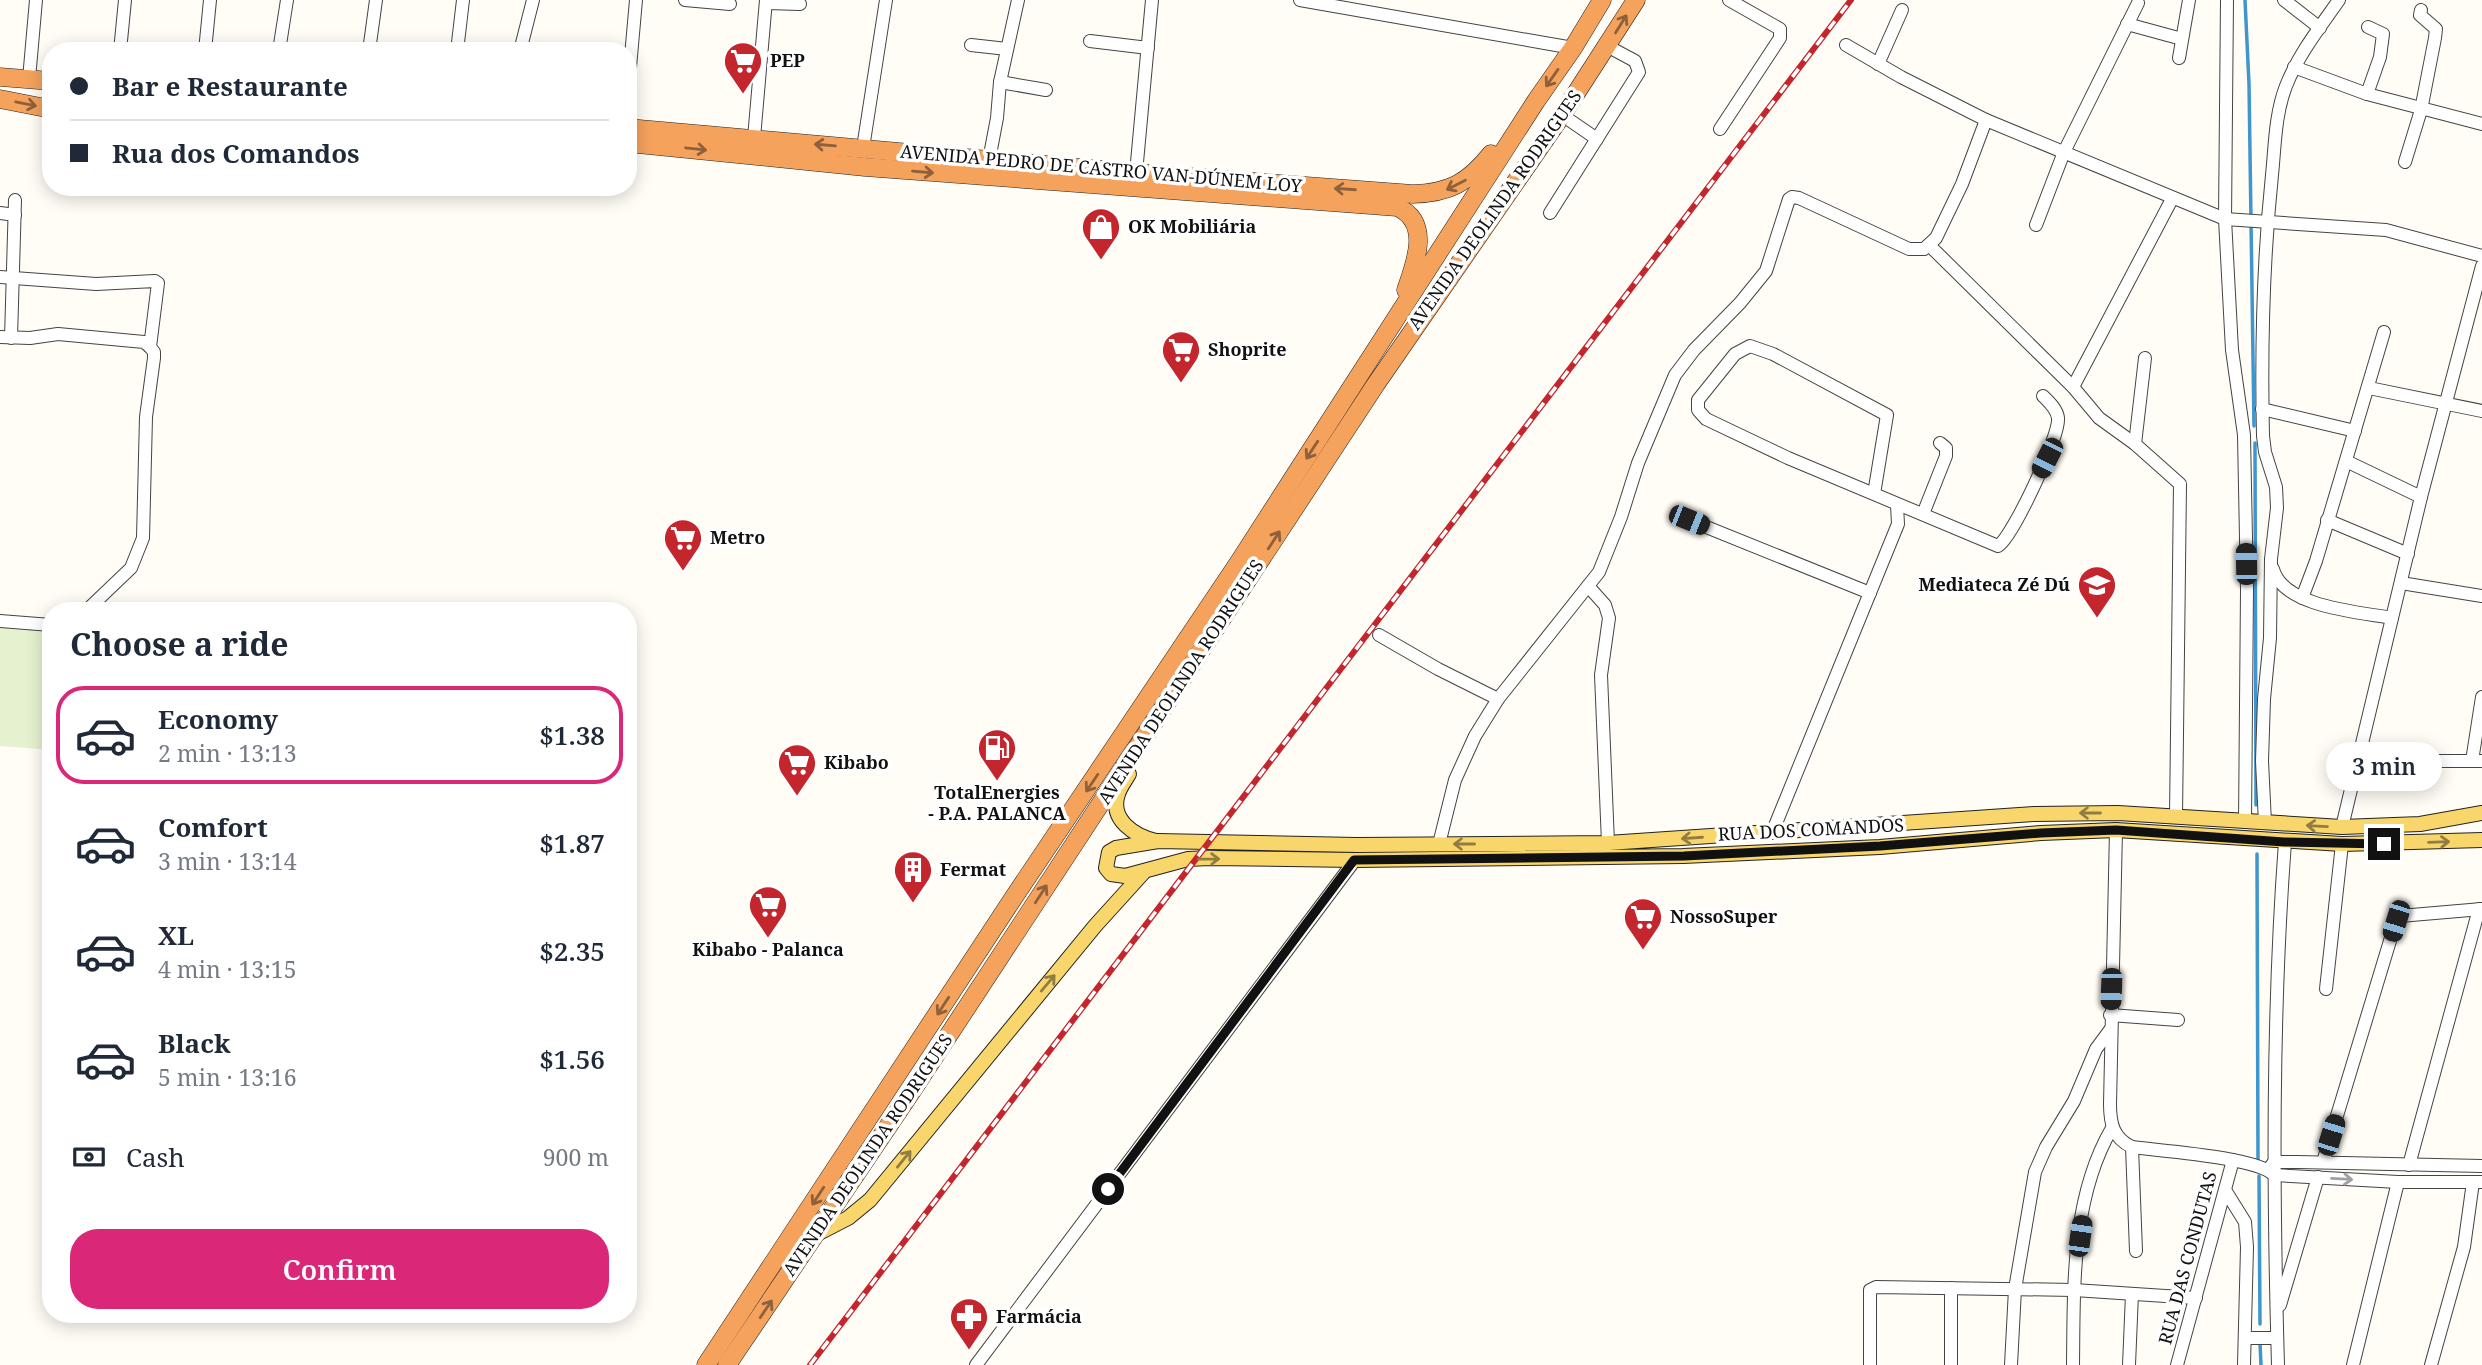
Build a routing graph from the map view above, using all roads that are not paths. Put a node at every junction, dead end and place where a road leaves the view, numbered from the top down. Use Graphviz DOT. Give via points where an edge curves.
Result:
graph roads {
  1 [pos="36,0"];
  2 [pos="125,0"];
  3 [pos="210,0"];
  4 [pos="287,0"];
  5 [pos="376,0"];
  6 [pos="463,0"];
  7 [pos="533,0"];
  8 [pos="636,0"];
  9 [pos="685,0"];
  10 [pos="886,0"];
  11 [pos="1018,0"];
  12 [pos="1152,0"];
  13 [pos="1300,0"];
  14 [pos="1602,0"];
  15 [pos="1636,0"];
  16 [pos="1729,0"];
  17 [pos="2189,0"];
  18 [pos="2227,0"];
  19 [pos="2284,0"];
  20 [pos="2339,0"];
  21 [pos="766,1"];
  22 [pos="2138,3"];
  23 [pos="730,4"];
  24 [pos="800,4"];
  25 [pos="1902,10"];
  26 [pos="2421,10"];
  27 [pos="2127,24"];
  28 [pos="2368,27"];
  29 [pos="2320,28"];
  30 [pos="2182,39"];
  31 [pos="1090,41"];
  32 [pos="121,42"];
  33 [pos="206,42"];
  34 [pos="280,42"];
  35 [pos="370,42"];
  36 [pos="458,42"];
  37 [pos="522,42"];
  38 [pos="632,42"];
  39 [pos="971,45"];
  40 [pos="1846,45"];
  41 [pos="1607,47"];
  42 [pos="1148,48"];
  43 [pos="1573,48"];
  44 [pos="1007,49"];
  45 [pos="2179,58"];
  46 [pos="1878,64"];
  47 [pos="2294,67"];
  48 [pos="0,77"];
  49 [pos="29,79"];
  50 [pos="42,80"];
  51 [pos="1000,82"];
  52 [pos="1046,90"];
  53 [pos="2367,94"];
  54 [pos="0,99"];
  55 [pos="1536,101"];
  56 [pos="42,107"];
  57 [pos="2421,110"];
  58 [pos="1562,115"];
  59 [pos="1986,120"];
  60 [pos="2482,124"];
  61 [pos="637,129"];
  62 [pos="1720,129"];
  63 [pos="754,138"];
  64 [pos="1597,139"];
  65 [pos="637,144"];
  66 [pos="863,148"];
  67 [pos="2064,152"];
  68 [pos="989,160"];
  69 [pos="2405,162"];
  70 [pos="1136,173"];
  71 [pos="2172,198"];
  72 [pos="15,200"];
  73 [pos="0,213"];
  74 [pos="1550,213"];
  75 [pos="15,215"];
  76 [pos="2225,219"];
  77 [pos="2263,221"];
  78 [pos="2036,225"];
  79 [pos="1930,246"];
  80 [pos="2482,256"];
  81 [pos="2482,266"];
  82 [pos="7,278"];
  83 [pos="1396,318"];
  84 [pos="2384,332"];
  85 [pos="6,338"];
  86 [pos="150,347"];
  87 [pos="2145,358"];
  88 [pos="2073,387"];
  89 [pos="2369,388"];
  90 [pos="2043,396"];
  91 [pos="2446,403"];
  92 [pos="2262,409"];
  93 [pos="2482,411"];
  94 [pos="2356,431"];
  95 [pos="2254,435"];
  96 [pos="1940,443"];
  97 [pos="2135,444"];
  98 [pos="2346,461"];
  99 [pos="1874,494"];
  100 [pos="2421,497"];
  101 [pos="1897,505"];
  102 [pos="1918,513"];
  103 [pos="1689,520"];
  104 [pos="2328,520"];
  105 [pos="1898,523"];
  106 [pos="2407,554"];
  107 [pos="2271,559"];
  108 [pos="2401,583"];
  109 [pos="1588,586"];
  110 [pos="1870,593"];
  111 [pos="2482,596"];
  112 [pos="2302,598"];
  113 [pos="96,602"];
  114 [pos="2392,618"];
  115 [pos="0,621"];
  116 [pos="42,624"];
  117 [pos="1379,635"];
  118 [pos="2482,697"];
  119 [pos="1498,699"];
  120 [pos="1156,721"];
  121 [pos="2358,761"];
  122 [pos="2477,761"];
  123 [pos="2482,813"];
  124 [pos="2176,817"];
  125 [pos="2245,822"];
  126 [pos="2265,823"];
  127 [pos="2342,827"];
  128 [pos="2116,830"];
  129 [pos="1772,833"];
  130 [pos="2482,840"];
  131 [pos="1158,841"];
  132 [pos="2284,842"];
  133 [pos="1608,843"];
  134 [pos="1439,844"];
  135 [pos="2342,844"];
  136 [pos="1354,860"];
  137 [pos="1143,873"];
  138 [pos="2480,909"];
  139 [pos="2326,989"];
  140 [pos="2110,1015"];
  141 [pos="2178,1020"];
  142 [pos="2110,1030"];
  143 [pos="2112,1128"];
  144 [pos="2132,1147"];
  145 [pos="2233,1160"];
  146 [pos="2323,1162"];
  147 [pos="2409,1165"];
  148 [pos="2482,1166"];
  149 [pos="2272,1169"];
  150 [pos="2318,1178"];
  151 [pos="2398,1182"];
  152 [pos="2477,1182"];
  153 [pos="2225,1191"];
  154 [pos="817,1234"];
  155 [pos="2136,1251"];
  156 [pos="1951,1288"];
  157 [pos="2015,1289"];
  158 [pos="2074,1290"];
  159 [pos="2132,1294"];
  160 [pos="2196,1298"];
  161 [pos="2276,1318"];
  162 [pos="2246,1338"];
  163 [pos="2277,1338"];
  164 [pos="706,1365"];
  165 [pos="727,1365"];
  166 [pos="976,1365"];
  167 [pos="1870,1365"];
  168 [pos="1951,1365"];
  169 [pos="2011,1365"];
  170 [pos="2073,1365"];
  171 [pos="2129,1365"];
  172 [pos="2177,1365"];
  173 [pos="2244,1365"];
  174 [pos="2278,1365"];
  175 [pos="2353,1365"];
  176 [pos="2431,1365"];
  1 -- 49 [label="street"];
  2 -- 32 [label="street"];
  3 -- 33 [label="street"];
  4 -- 34 [label="street"];
  5 -- 35 [label="street"];
  6 -- 36 [label="street"];
  7 -- 37 [label="street"];
  8 -- 38 [label="street"];
  9 -- 23 [label="street"];
  10 -- 66 [label="street"];
  11 -- 44 [label="street"];
  12 -- 42 [label="street"];
  13 -- 43 [label="street"];
  14 -- 43 [label="highway, AVENIDA DEOLINDA RODRIGUES"];
  41 -- 15 [label="highway, AVENIDA DEOLINDA RODRIGUES, one-way"];
  16 -- 62 [label="street" via="1780,29 1780,38"];
  17 -- 30 [label="street"];
  18 -- 76 [label="street"];
  19 -- 29 [label="street"];
  20 -- 29 [label="street"];
  21 -- 24 [label="street"];
  21 -- 63 [label="street"];
  22 -- 27 [label="street"];
  25 -- 46 [label="street"];
  26 -- 57 [label="street" via="2420,15 2436,29"];
  27 -- 30 [label="street"];
  27 -- 67 [label="street"];
  28 -- 53 [label="street" via="2383,34"];
  29 -- 47 [label="street"];
  30 -- 45 [label="street"];
  31 -- 42 [label="street"];
  39 -- 44 [label="street"];
  40 -- 46 [label="street"];
  41 -- 58 [label="highway, AVENIDA DEOLINDA RODRIGUES"];
  41 -- 64 [label="street" via="1635,61 1639,72"];
  42 -- 70 [label="street"];
  43 -- 55 [label="highway, AVENIDA DEOLINDA RODRIGUES, one-way"];
  44 -- 51 [label="street"];
  46 -- 59 [label="street"];
  47 -- 53 [label="street"];
  47 -- 77 [label="street" via="2280,105"];
  48 -- 49 [label="highway"];
  49 -- 50 [label="highway"];
  51 -- 52 [label="street"];
  51 -- 68 [label="street"];
  53 -- 57 [label="street"];
  54 -- 56 [label="highway, one-way"];
  55 -- 70 [label="highway, AVENIDA PEDRO DE CASTRO VAN-DÚNEM LOY, one-way" via="1477,170 1458,186 1429,194"];
  55 -- 83 [label="highway, AVENIDA DEOLINDA RODRIGUES"];
  57 -- 60 [label="street"];
  57 -- 69 [label="street"];
  58 -- 64 [label="street"];
  120 -- 58 [label="highway, AVENIDA DEOLINDA RODRIGUES, one-way" via="1376,384"];
  59 -- 67 [label="street"];
  59 -- 79 [label="street" via="1962,184"];
  61 -- 63 [label="highway, AVENIDA PEDRO DE CASTRO VAN-DÚNEM LOY"];
  66 -- 63 [label="highway, AVENIDA PEDRO DE CASTRO VAN-DÚNEM LOY, one-way"];
  64 -- 74 [label="street"];
  65 -- 83 [label="highway, AVENIDA PEDRO DE CASTRO VAN-DÚNEM LOY, one-way" via="864,167 1397,207 1415,224 1418,245"];
  66 -- 68 [label="highway, AVENIDA PEDRO DE CASTRO VAN-DÚNEM LOY"];
  67 -- 71 [label="street"];
  67 -- 78 [label="street"];
  68 -- 70 [label="highway, AVENIDA PEDRO DE CASTRO VAN-DÚNEM LOY"];
  71 -- 76 [label="street"];
  71 -- 88 [label="street"];
  72 -- 75 [label="street"];
  73 -- 75 [label="street"];
  75 -- 82 [label="street"];
  76 -- 77 [label="street"];
  76 -- 95 [label="street" via="2232,351"];
  77 -- 80 [label="street" via="2386,230"];
  77 -- 92 [label="street"];
  79 -- 88 [label="street"];
  79 -- 109 [label="street" via="1909,250 1799,198 1789,199 1766,271 1675,375 1600,572"];
  81 -- 91 [label="street"];
  82 -- 85 [label="street"];
  82 -- 86 [label="street" via="96,284 155,281"];
  83 -- 164 [label="highway, AVENIDA DEOLINDA RODRIGUES, one-way"];
  84 -- 89 [label="street"];
  85 -- 86 [label="street" via="58,334 144,342"];
  86 -- 113 [label="street" via="154,358 146,416 143,538 131,568"];
  87 -- 97 [label="street"];
  88 -- 97 [label="street" via="2099,418"];
  89 -- 91 [label="street"];
  89 -- 94 [label="street"];
  90 -- 102 [label="street" via="2059,418 2056,436 2002,544"];
  91 -- 93 [label="street"];
  91 -- 100 [label="street"];
  92 -- 94 [label="street"];
  92 -- 95 [label="street"];
  94 -- 98 [label="street"];
  95 -- 107 [label="street" via="2265,452 2276,487"];
  95 -- 125 [label="street"];
  96 -- 102 [label="street" via="1946,456"];
  97 -- 124 [label="street" via="2176,478 2181,490"];
  98 -- 100 [label="street"];
  98 -- 104 [label="street"];
  99 -- 99 [label="street" via="1887,415 1773,354 1750,346 1735,354 1698,400 1698,410 1706,419"];
  99 -- 101 [label="street"];
  100 -- 106 [label="street"];
  101 -- 102 [label="street"];
  101 -- 105 [label="street"];
  102 -- 105 [label="street"];
  103 -- 110 [label="street"];
  104 -- 106 [label="street"];
  104 -- 112 [label="street"];
  105 -- 110 [label="street"];
  106 -- 108 [label="street"];
  107 -- 112 [label="street" via="2281,585"];
  107 -- 126 [label="street" via="2263,712"];
  108 -- 111 [label="street"];
  108 -- 114 [label="street"];
  109 -- 119 [label="street"];
  109 -- 133 [label="street" via="1605,605 1609,618 1601,675"];
  110 -- 129 [label="street"];
  112 -- 114 [label="street"];
  114 -- 121 [label="street"];
  115 -- 116 [label="street"];
  117 -- 119 [label="street"];
  118 -- 122 [label="street"];
  119 -- 134 [label="street" via="1463,759"];
  120 -- 131 [label="main road" via="1118,795 1117,807 1127,827"];
  154 -- 120 [label="highway, AVENIDA DEOLINDA RODRIGUES, one-way"];
  121 -- 122 [label="street"];
  121 -- 127 [label="street"];
  123 -- 127 [label="main road, RUA DOS COMANDOS" via="2420,824"];
  124 -- 125 [label="main road, RUA DOS COMANDOS"];
  124 -- 129 [label="main road, RUA DOS COMANDOS, one-way" via="2034,814"];
  125 -- 126 [label="main road, RUA DOS COMANDOS"];
  127 -- 126 [label="main road, RUA DOS COMANDOS, one-way"];
  128 -- 132 [label="main road, RUA DOS COMANDOS"];
  128 -- 136 [label="main road, RUA DOS COMANDOS" via="1684,856"];
  128 -- 140 [label="street"];
  129 -- 133 [label="main road, RUA DOS COMANDOS, one-way"];
  135 -- 130 [label="main road, RUA DOS COMANDOS, one-way"];
  131 -- 134 [label="main road, RUA DOS COMANDOS"];
  131 -- 137 [label="main road" via="1109,852 1106,868 1111,874"];
  132 -- 135 [label="main road, RUA DOS COMANDOS"];
  132 -- 149 [label="street"];
  133 -- 134 [label="main road, RUA DOS COMANDOS, one-way"];
  135 -- 139 [label="street"];
  137 -- 136 [label="main road, RUA DOS COMANDOS, one-way" via="1188,859"];
  136 -- 166 [label="street"];
  154 -- 137 [label="main road, one-way" via="870,1200"];
  138 -- 146 [label="street" via="2400,916 2396,921"];
  138 -- 147 [label="street"];
  140 -- 141 [label="street"];
  140 -- 142 [label="street"];
  142 -- 143 [label="street"];
  142 -- 157 [label="street" via="2038,1165"];
  143 -- 144 [label="street"];
  143 -- 158 [label="street" via="2089,1179"];
  144 -- 145 [label="street"];
  144 -- 155 [label="street"];
  145 -- 149 [label="street"];
  145 -- 153 [label="street, RUA DAS CONDUTAS"];
  146 -- 147 [label="street"];
  146 -- 149 [label="street"];
  147 -- 148 [label="street"];
  149 -- 150 [label="street"];
  149 -- 161 [label="street"];
  150 -- 151 [label="street, one-way"];
  150 -- 161 [label="street"];
  151 -- 152 [label="street"];
  151 -- 175 [label="street"];
  152 -- 176 [label="street"];
  153 -- 160 [label="street, RUA DAS CONDUTAS"];
  153 -- 162 [label="street" via="2245,1222"];
  165 -- 154 [label="highway, AVENIDA DEOLINDA RODRIGUES, one-way"];
  156 -- 157 [label="street"];
  156 -- 167 [label="street" via="1871,1290"];
  156 -- 168 [label="street"];
  157 -- 158 [label="street"];
  157 -- 169 [label="street"];
  158 -- 159 [label="street"];
  158 -- 170 [label="street"];
  159 -- 160 [label="street"];
  159 -- 171 [label="street"];
  160 -- 172 [label="street, RUA DAS CONDUTAS"];
  161 -- 163 [label="street"];
  162 -- 163 [label="street"];
  162 -- 173 [label="street"];
  163 -- 174 [label="street"];
}
